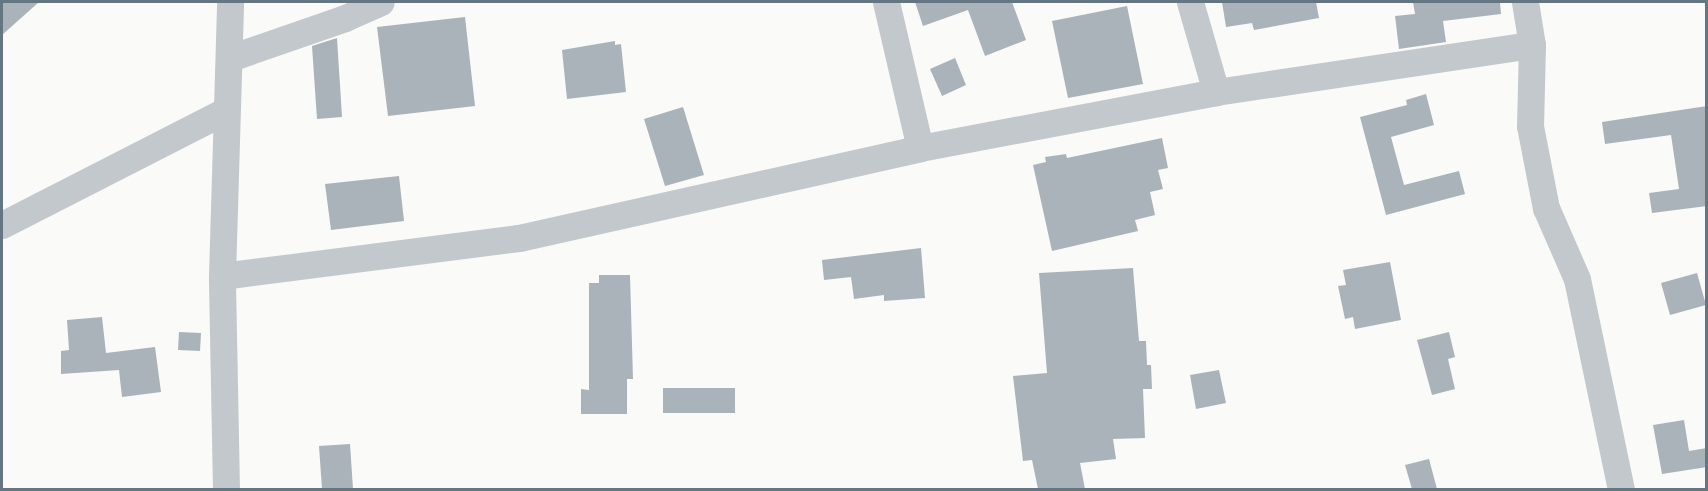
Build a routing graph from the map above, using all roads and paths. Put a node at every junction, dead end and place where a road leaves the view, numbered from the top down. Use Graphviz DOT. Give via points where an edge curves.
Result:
graph roads {
  1 [pos="230,2"];
  2 [pos="381,2"];
  3 [pos="886,2"];
  4 [pos="1190,2"];
  5 [pos="1525,2"];
  6 [pos="1532,45"];
  7 [pos="230,58"];
  8 [pos="1216,93"];
  9 [pos="225,111"];
  10 [pos="920,148"];
  11 [pos="2,225"];
  12 [pos="222,276"];
  13 [pos="1618,487"];
  14 [pos="226,489"];
  1 -- 7 [label="street"];
  2 -- 7 [label="street"];
  3 -- 10 [label="street"];
  4 -- 8 [label="street"];
  5 -- 6 [label="street"];
  6 -- 8 [label="street"];
  6 -- 13 [label="street" via="1530,126 1546,208 1577,279"];
  7 -- 9 [label="street"];
  8 -- 10 [label="street"];
  9 -- 11 [label="street"];
  9 -- 12 [label="street"];
  10 -- 12 [label="street" via="519,238"];
  12 -- 14 [label="street"];
}
